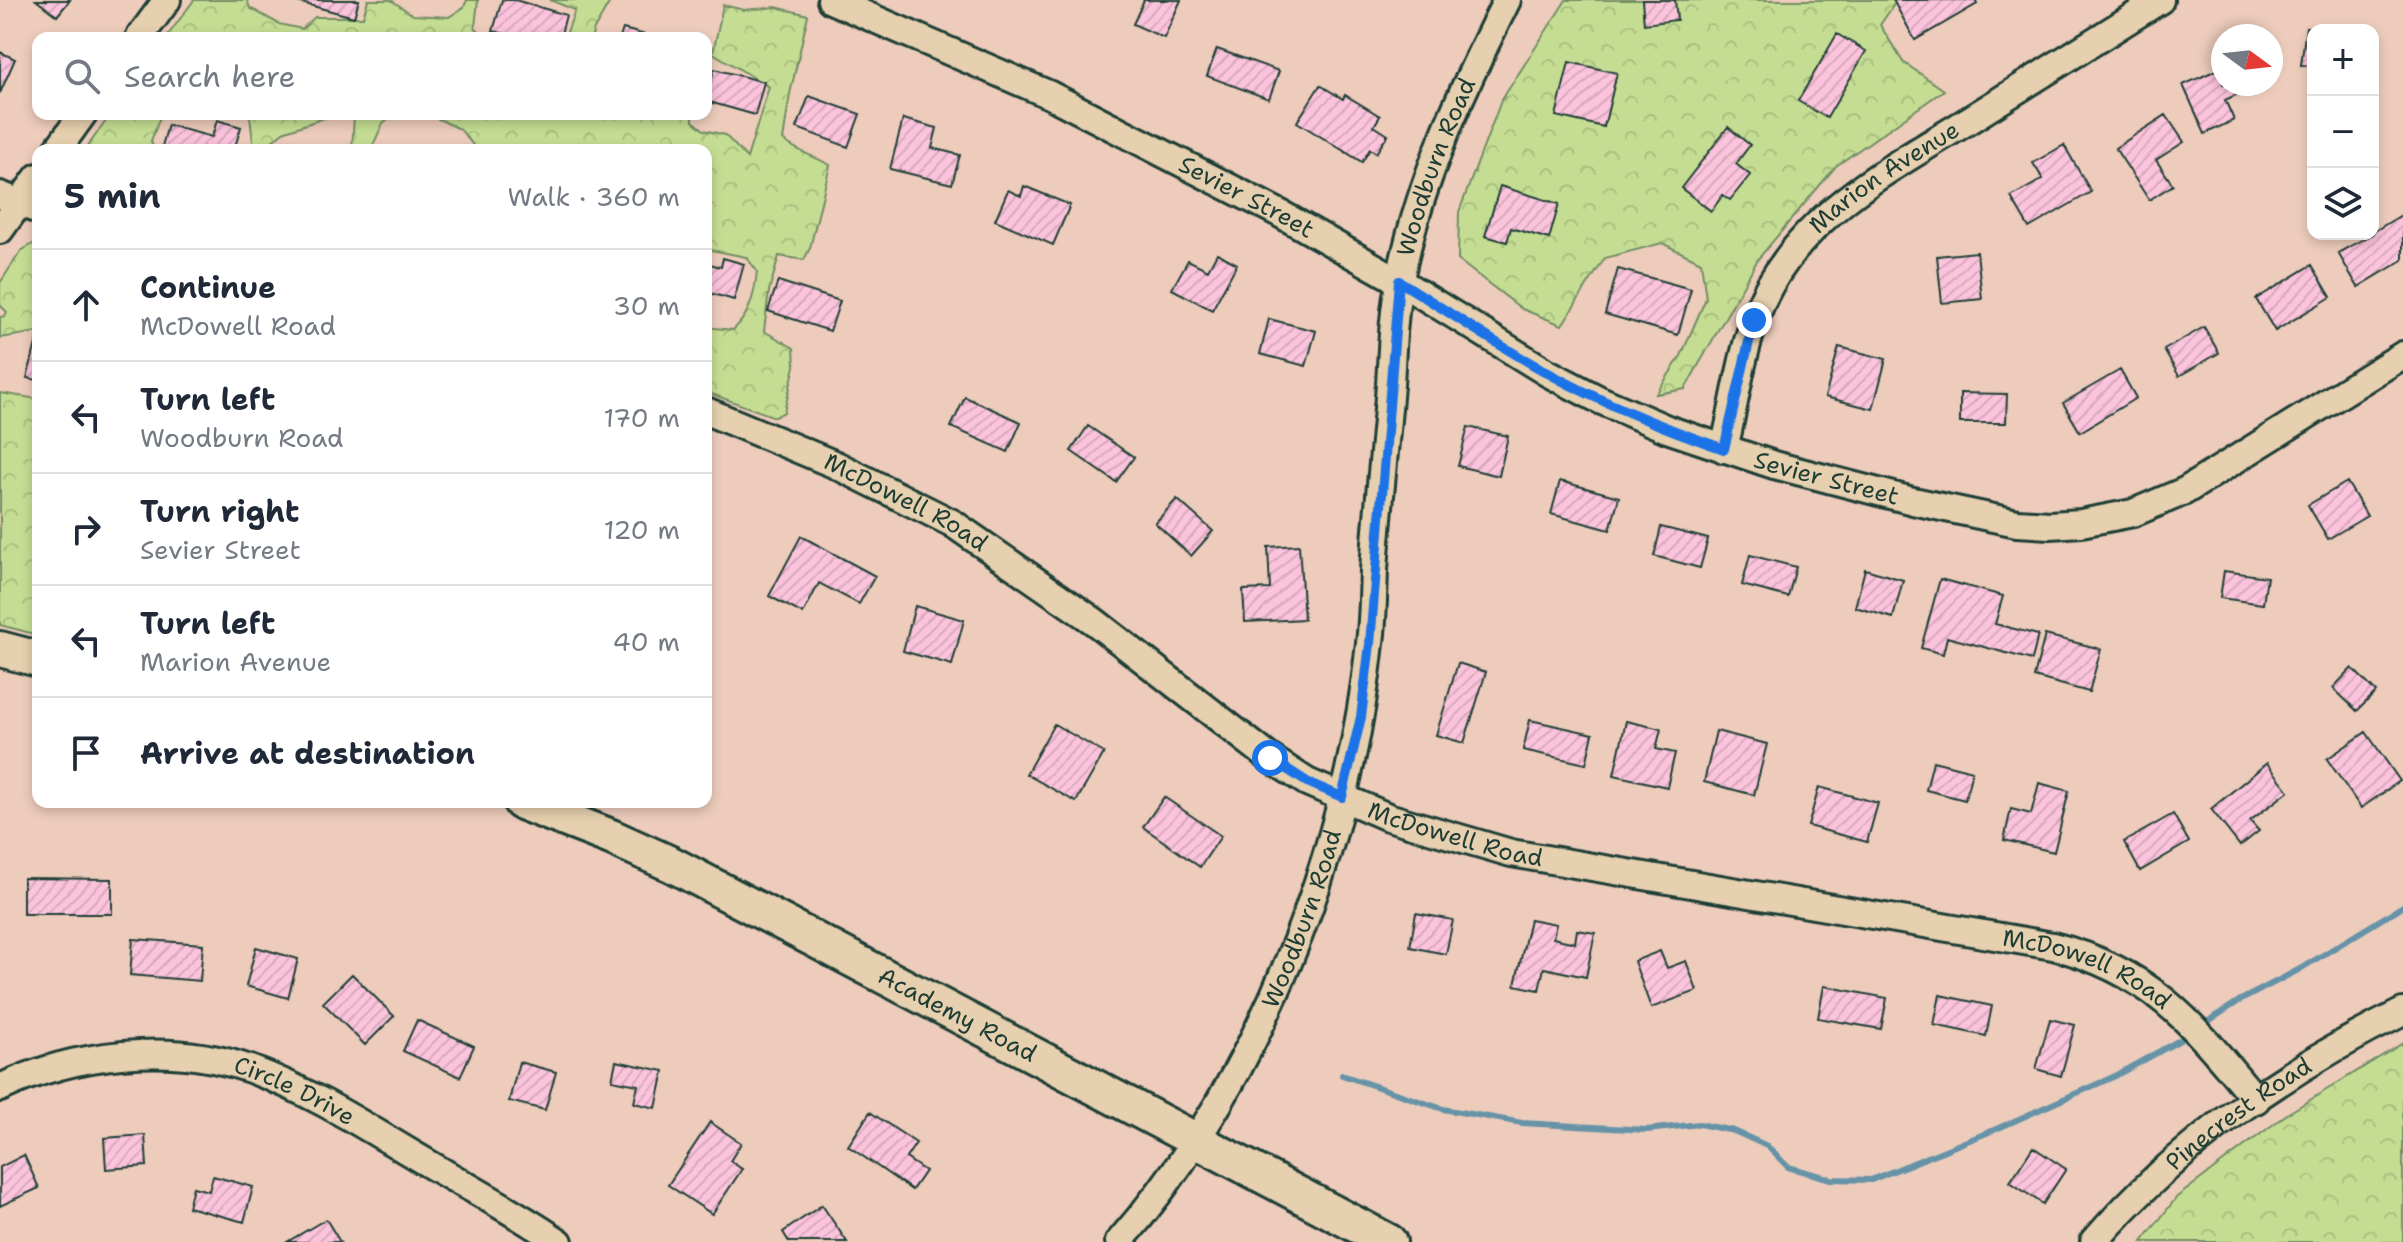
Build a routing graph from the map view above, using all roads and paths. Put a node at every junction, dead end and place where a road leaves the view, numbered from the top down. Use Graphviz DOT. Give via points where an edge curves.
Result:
graph roads {
  1 [pos="167,0"];
  2 [pos="831,0"];
  3 [pos="1507,0"];
  4 [pos="2160,0"];
  5 [pos="143,32"];
  6 [pos="79,120"];
  7 [pos="61,144"];
  8 [pos="32,185"];
  9 [pos="19,203"];
  10 [pos="0,230"];
  11 [pos="1399,281"];
  12 [pos="2403,355"];
  13 [pos="712,413"];
  14 [pos="1724,449"];
  15 [pos="0,649"];
  16 [pos="32,657"];
  17 [pos="1342,797"];
  18 [pos="536,808"];
  19 [pos="2403,1012"];
  20 [pos="0,1088"];
  21 [pos="2256,1100"];
  22 [pos="1196,1141"];
  23 [pos="559,1242"];
  24 [pos="1119,1242"];
  25 [pos="1389,1242"];
  26 [pos="2094,1242"];
  1 -- 5 [label="street"];
  2 -- 11 [label="street, Sevier Street" via="1050,95"];
  3 -- 11 [label="street, Woodburn Road" via="1441,140"];
  4 -- 14 [label="street, Marion Avenue" via="1823,217 1789,255 1754,320"];
  6 -- 7 [label="street"];
  8 -- 9 [label="street"];
  9 -- 10 [label="street"];
  11 -- 14 [label="street, Sevier Street" via="1600,400"];
  11 -- 17 [label="street, Woodburn Road" via="1370,644 1361,717"];
  12 -- 14 [label="street, Sevier Street" via="2185,491 2133,513 2081,523 2017,523 1978,515"];
  13 -- 17 [label="street, McDowell Road" via="836,465 952,523 1095,622 1270,758"];
  15 -- 16 [label="main road"];
  17 -- 21 [label="street, McDowell Road" via="1388,817 1511,853 2081,953 2157,993"];
  17 -- 22 [label="street, Woodburn Road" via="1300,932 1235,1073"];
  18 -- 22 [label="main road, Academy Road" via="673,865"];
  19 -- 21 [label="street, Pinecrest Road"];
  20 -- 23 [label="street, Circle Drive" via="53,1067 108,1056 177,1056 231,1064 320,1099"];
  21 -- 26 [label="street, Pinecrest Road" via="2185,1153"];
  22 -- 24 [label="street, Woodburn Road"];
  22 -- 25 [label="main road, Academy Road"];
}
